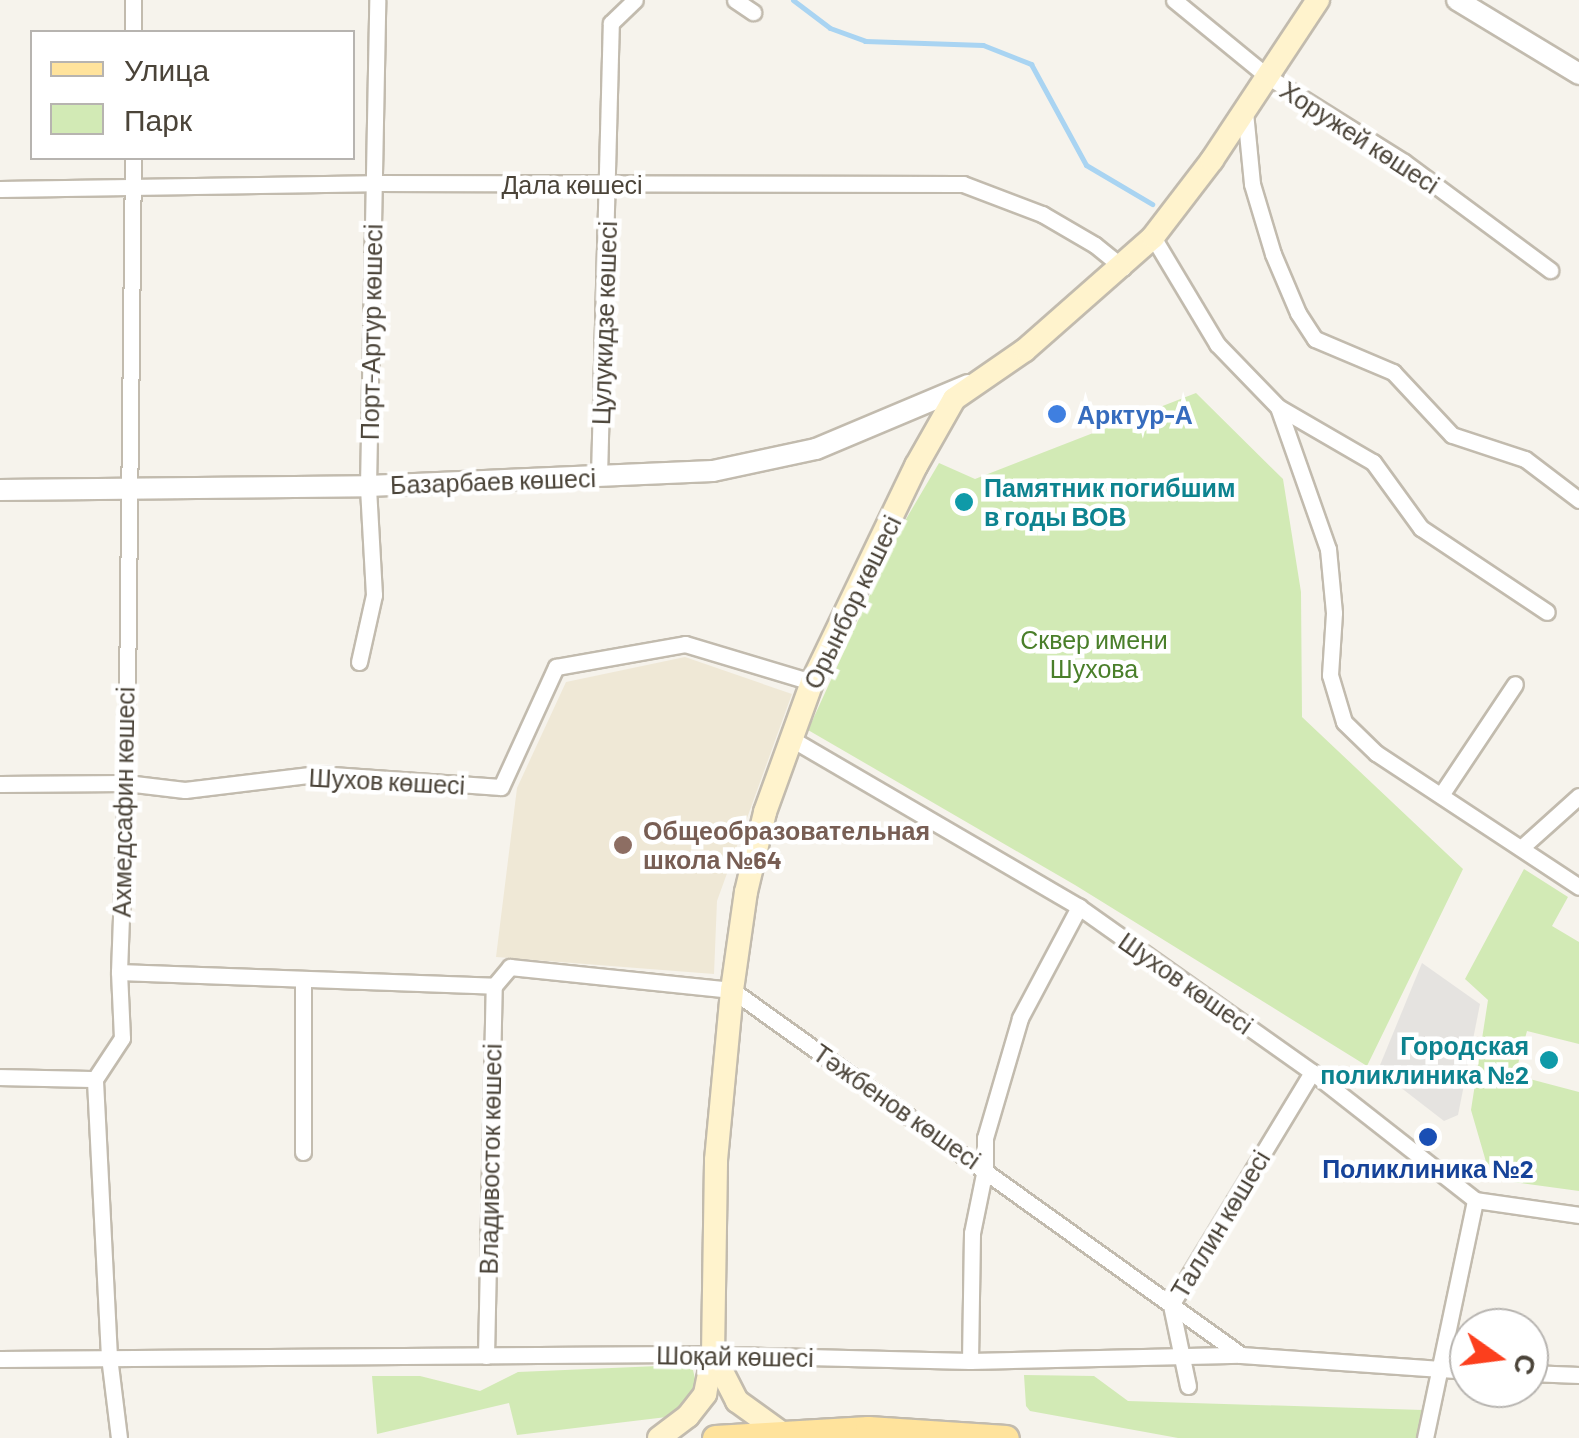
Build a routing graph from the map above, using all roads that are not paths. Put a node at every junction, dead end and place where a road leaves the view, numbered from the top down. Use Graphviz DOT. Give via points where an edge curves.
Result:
graph roads {
  1 [pos="133,0"];
  2 [pos="377,0"];
  3 [pos="635,0"];
  4 [pos="735,0"];
  5 [pos="1174,0"];
  6 [pos="1318,0"];
  7 [pos="1458,0"];
  8 [pos="753,12"];
  9 [pos="133,30"];
  10 [pos="1579,74"];
  11 [pos="1267,76"];
  12 [pos="1245,112"];
  13 [pos="133,160"];
  14 [pos="373,183"];
  15 [pos="608,185"];
  16 [pos="0,188"];
  17 [pos="133,188"];
  18 [pos="1153,237"];
  19 [pos="1123,268"];
  20 [pos="1550,270"];
  21 [pos="970,384"];
  22 [pos="1278,407"];
  23 [pos="599,476"];
  24 [pos="368,486"];
  25 [pos="126,489"];
  26 [pos="0,490"];
  27 [pos="1579,500"];
  28 [pos="1547,612"];
  29 [pos="359,662"];
  30 [pos="812,682"];
  31 [pos="1515,684"];
  32 [pos="790,738"];
  33 [pos="126,783"];
  34 [pos="0,784"];
  35 [pos="1440,795"];
  36 [pos="1579,796"];
  37 [pos="1521,848"];
  38 [pos="1579,887"];
  39 [pos="1079,907"];
  40 [pos="119,972"];
  41 [pos="303,982"];
  42 [pos="494,986"];
  43 [pos="732,990"];
  44 [pos="1312,1072"];
  45 [pos="0,1077"];
  46 [pos="95,1079"];
  47 [pos="302,1152"];
  48 [pos="985,1169"];
  49 [pos="1475,1200"];
  50 [pos="1579,1215"];
  51 [pos="1171,1305"];
  52 [pos="713,1354"];
  53 [pos="1242,1355"];
  54 [pos="486,1356"];
  55 [pos="1180,1356"];
  56 [pos="109,1357"];
  57 [pos="0,1359"];
  58 [pos="970,1361"];
  59 [pos="1439,1369"];
  60 [pos="1449,1369"];
  61 [pos="1549,1374"];
  62 [pos="1579,1375"];
  63 [pos="1188,1386"];
  64 [pos="780,1432"];
  65 [pos="119,1438"];
  66 [pos="658,1438"];
  67 [pos="714,1438"];
  68 [pos="1006,1438"];
  69 [pos="1426,1438"];
  1 -- 9 [label="street"];
  2 -- 14 [label="street, Порт-Артур көшесі"];
  3 -- 15 [label="street, Цулукидзе көшесі" via="611,22"];
  4 -- 8 [label="street"];
  5 -- 11 [label="street, Хоружей көшесі"];
  6 -- 11 [label="main road, Орынбор көшесі"];
  7 -- 10 [label="street"];
  11 -- 12 [label="main road, Орынбор көшесі"];
  11 -- 20 [label="street, Хоружей көшесі" via="1404,162"];
  12 -- 18 [label="main road, Орынбор көшесі"];
  12 -- 27 [label="street" via="1252,184 1273,254 1315,338 1392,372 1452,434 1525,459"];
  13 -- 17 [label="street, Ахмедсафин көшесі"];
  14 -- 15 [label="street, Дала көшесі"];
  14 -- 17 [label="street, Дала көшесі"];
  14 -- 24 [label="street, Порт-Артур көшесі"];
  15 -- 19 [label="street, Дала көшесі" via="962,184 1042,214"];
  15 -- 23 [label="street, Цулукидзе көшесі"];
  16 -- 17 [label="street, Дала көшесі"];
  17 -- 25 [label="street, Ахмедсафин көшесі"];
  18 -- 19 [label="main road, Орынбор көшесі"];
  18 -- 22 [label="street" via="1217,344"];
  19 -- 21 [label="main road, Орынбор көшесі" via="1025,350"];
  21 -- 23 [label="street, Базарбаев көшесі" via="816,449 713,471"];
  21 -- 30 [label="main road, Орынбор көшесі" via="954,399 916,466"];
  22 -- 28 [label="street" via="1373,462 1421,528"];
  22 -- 35 [label="street" via="1328,549 1330,675 1344,722 1376,753"];
  23 -- 24 [label="street, Базарбаев көшесі"];
  24 -- 25 [label="street, Базарбаев көшесі"];
  24 -- 29 [label="street, Порт-Артур көшесі" via="374,596"];
  25 -- 26 [label="street, Базарбаев көшесі"];
  25 -- 33 [label="street, Ахмедсафин көшесі"];
  30 -- 32 [label="main road, Орынбор көшесі"];
  30 -- 33 [label="street, Шухов көшесі" via="685,644 556,667 502,786 318,774 185,790"];
  31 -- 35 [label="street"];
  32 -- 39 [label="street, Шухов көшесі"];
  32 -- 43 [label="main road, Орынбор көшесі" via="752,856"];
  33 -- 34 [label="street, Шухов көшесі"];
  33 -- 40 [label="street, Ахмедсафин көшесі"];
  35 -- 37 [label="street"];
  36 -- 37 [label="street"];
  37 -- 38 [label="street"];
  39 -- 44 [label="street, Шухов көшесі"];
  39 -- 48 [label="street" via="1020,1018 984,1138"];
  40 -- 41 [label="street"];
  40 -- 46 [label="street, Ахмедсафин көшесі" via="122,1038"];
  41 -- 42 [label="street"];
  41 -- 47 [label="street"];
  42 -- 43 [label="street, Тәжбенов көшесі" via="510,968"];
  42 -- 54 [label="street, Владивосток көшесі"];
  43 -- 48 [label="street, Тәжбенов көшесі"];
  43 -- 52 [label="main road, Орынбор көшесі" via="716,1160"];
  44 -- 49 [label="street, Шухов көшесі"];
  44 -- 51 [label="street, Таллин көшесі"];
  45 -- 46 [label="street"];
  46 -- 56 [label="street"];
  48 -- 51 [label="street, Тәжбенов көшесі"];
  48 -- 58 [label="street" via="972,1233"];
  49 -- 50 [label="street, Шухов көшесі"];
  49 -- 59 [label="street"];
  51 -- 53 [label="street, Тәжбенов көшесі"];
  51 -- 55 [label="street, Таллин көшесі"];
  52 -- 54 [label="street, Шоқай көшесі"];
  52 -- 58 [label="street, Шоқай көшесі"];
  52 -- 64 [label="main road" via="738,1401"];
  52 -- 66 [label="main road" via="705,1394"];
  53 -- 55 [label="street, Шоқай көшесі"];
  53 -- 59 [label="street, Шоқай көшесі"];
  54 -- 56 [label="street, Шоқай көшесі"];
  55 -- 58 [label="street, Шоқай көшесі"];
  55 -- 63 [label="street, Таллин көшесі"];
  56 -- 57 [label="street, Шоқай көшесі"];
  56 -- 65 [label="street"];
  59 -- 60 [label="street, Шоқай көшесі"];
  59 -- 69 [label="street"];
  61 -- 62 [label="street"];
  64 -- 67 [label="main road"];
  64 -- 68 [label="main road"];
}
